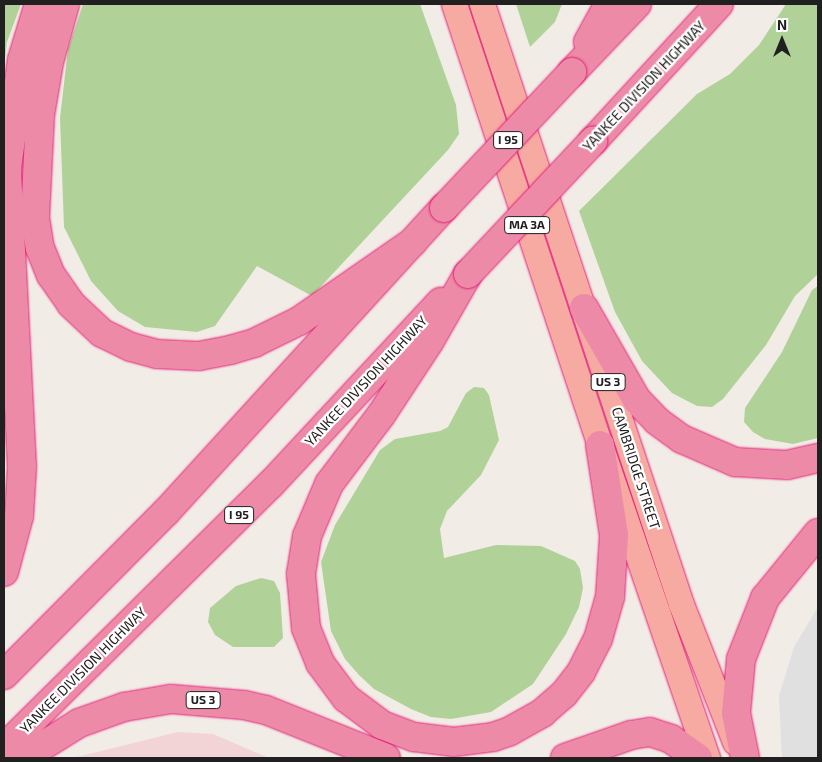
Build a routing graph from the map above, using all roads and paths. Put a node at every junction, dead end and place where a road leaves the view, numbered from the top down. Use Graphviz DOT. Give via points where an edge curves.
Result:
graph roads {
  1 [pos="39,4"];
  2 [pos="65,4"];
  3 [pos="454,4"];
  4 [pos="482,4"];
  5 [pos="609,4"];
  6 [pos="637,4"];
  7 [pos="719,4"];
  8 [pos="735,4"];
  9 [pos="695,30"];
  10 [pos="572,72"];
  11 [pos="413,242"];
  12 [pos="468,274"];
  13 [pos="584,308"];
  14 [pos="600,446"];
  15 [pos="818,458"];
  16 [pos="818,533"];
  17 [pos="4,572"];
  18 [pos="4,675"];
  19 [pos="4,748"];
  20 [pos="23,758"];
  21 [pos="386,758"];
  22 [pos="565,758"];
  23 [pos="698,758"];
  24 [pos="707,758"];
  25 [pos="744,758"];
  1 -- 17 [label="highway" via="22,60 8,168 22,475 19,516"];
  2 -- 11 [label="highway" via="49,62 40,115 35,225 44,260 62,292 102,332 157,354 199,356 230,350 299,321"];
  3 -- 14 [label="highway, CAMBRIDGE STREET / MA 3A"];
  4 -- 13 [label="highway, CAMBRIDGE STREET / US 3"];
  5 -- 10 [label="highway"];
  6 -- 10 [label="highway, I 95"];
  7 -- 9 [label="highway, YANKEE DIVISION HIGHWAY / I 95"];
  8 -- 9 [label="highway"];
  9 -- 12 [label="highway, YANKEE DIVISION HIGHWAY / I 95, bridge"];
  10 -- 11 [label="highway, I 95, bridge"];
  11 -- 18 [label="highway, I 95" via="166,512"];
  12 -- 14 [label="highway" via="402,383 329,484 307,536 301,574 301,608 320,664 346,698 390,728 414,737 453,742 493,737 510,731 542,713 564,694 581,672 598,639 610,597 614,535"];
  12 -- 19 [label="highway, YANKEE DIVISION HIGHWAY / I 95" via="270,484"];
  13 -- 15 [label="highway" via="637,400 657,421 682,439 735,462 787,465"];
  13 -- 25 [label="highway, CAMBRIDGE STREET / US 3" via="681,604"];
  14 -- 24 [label="highway, CAMBRIDGE STREET / MA 3A"];
  16 -- 25 [label="highway" via="765,598 741,659 736,713"];
  20 -- 21 [label="highway, US 3" via="79,723 124,707 171,699 244,705 274,713"];
  22 -- 23 [label="highway" via="631,735 650,732 671,739"];
}
